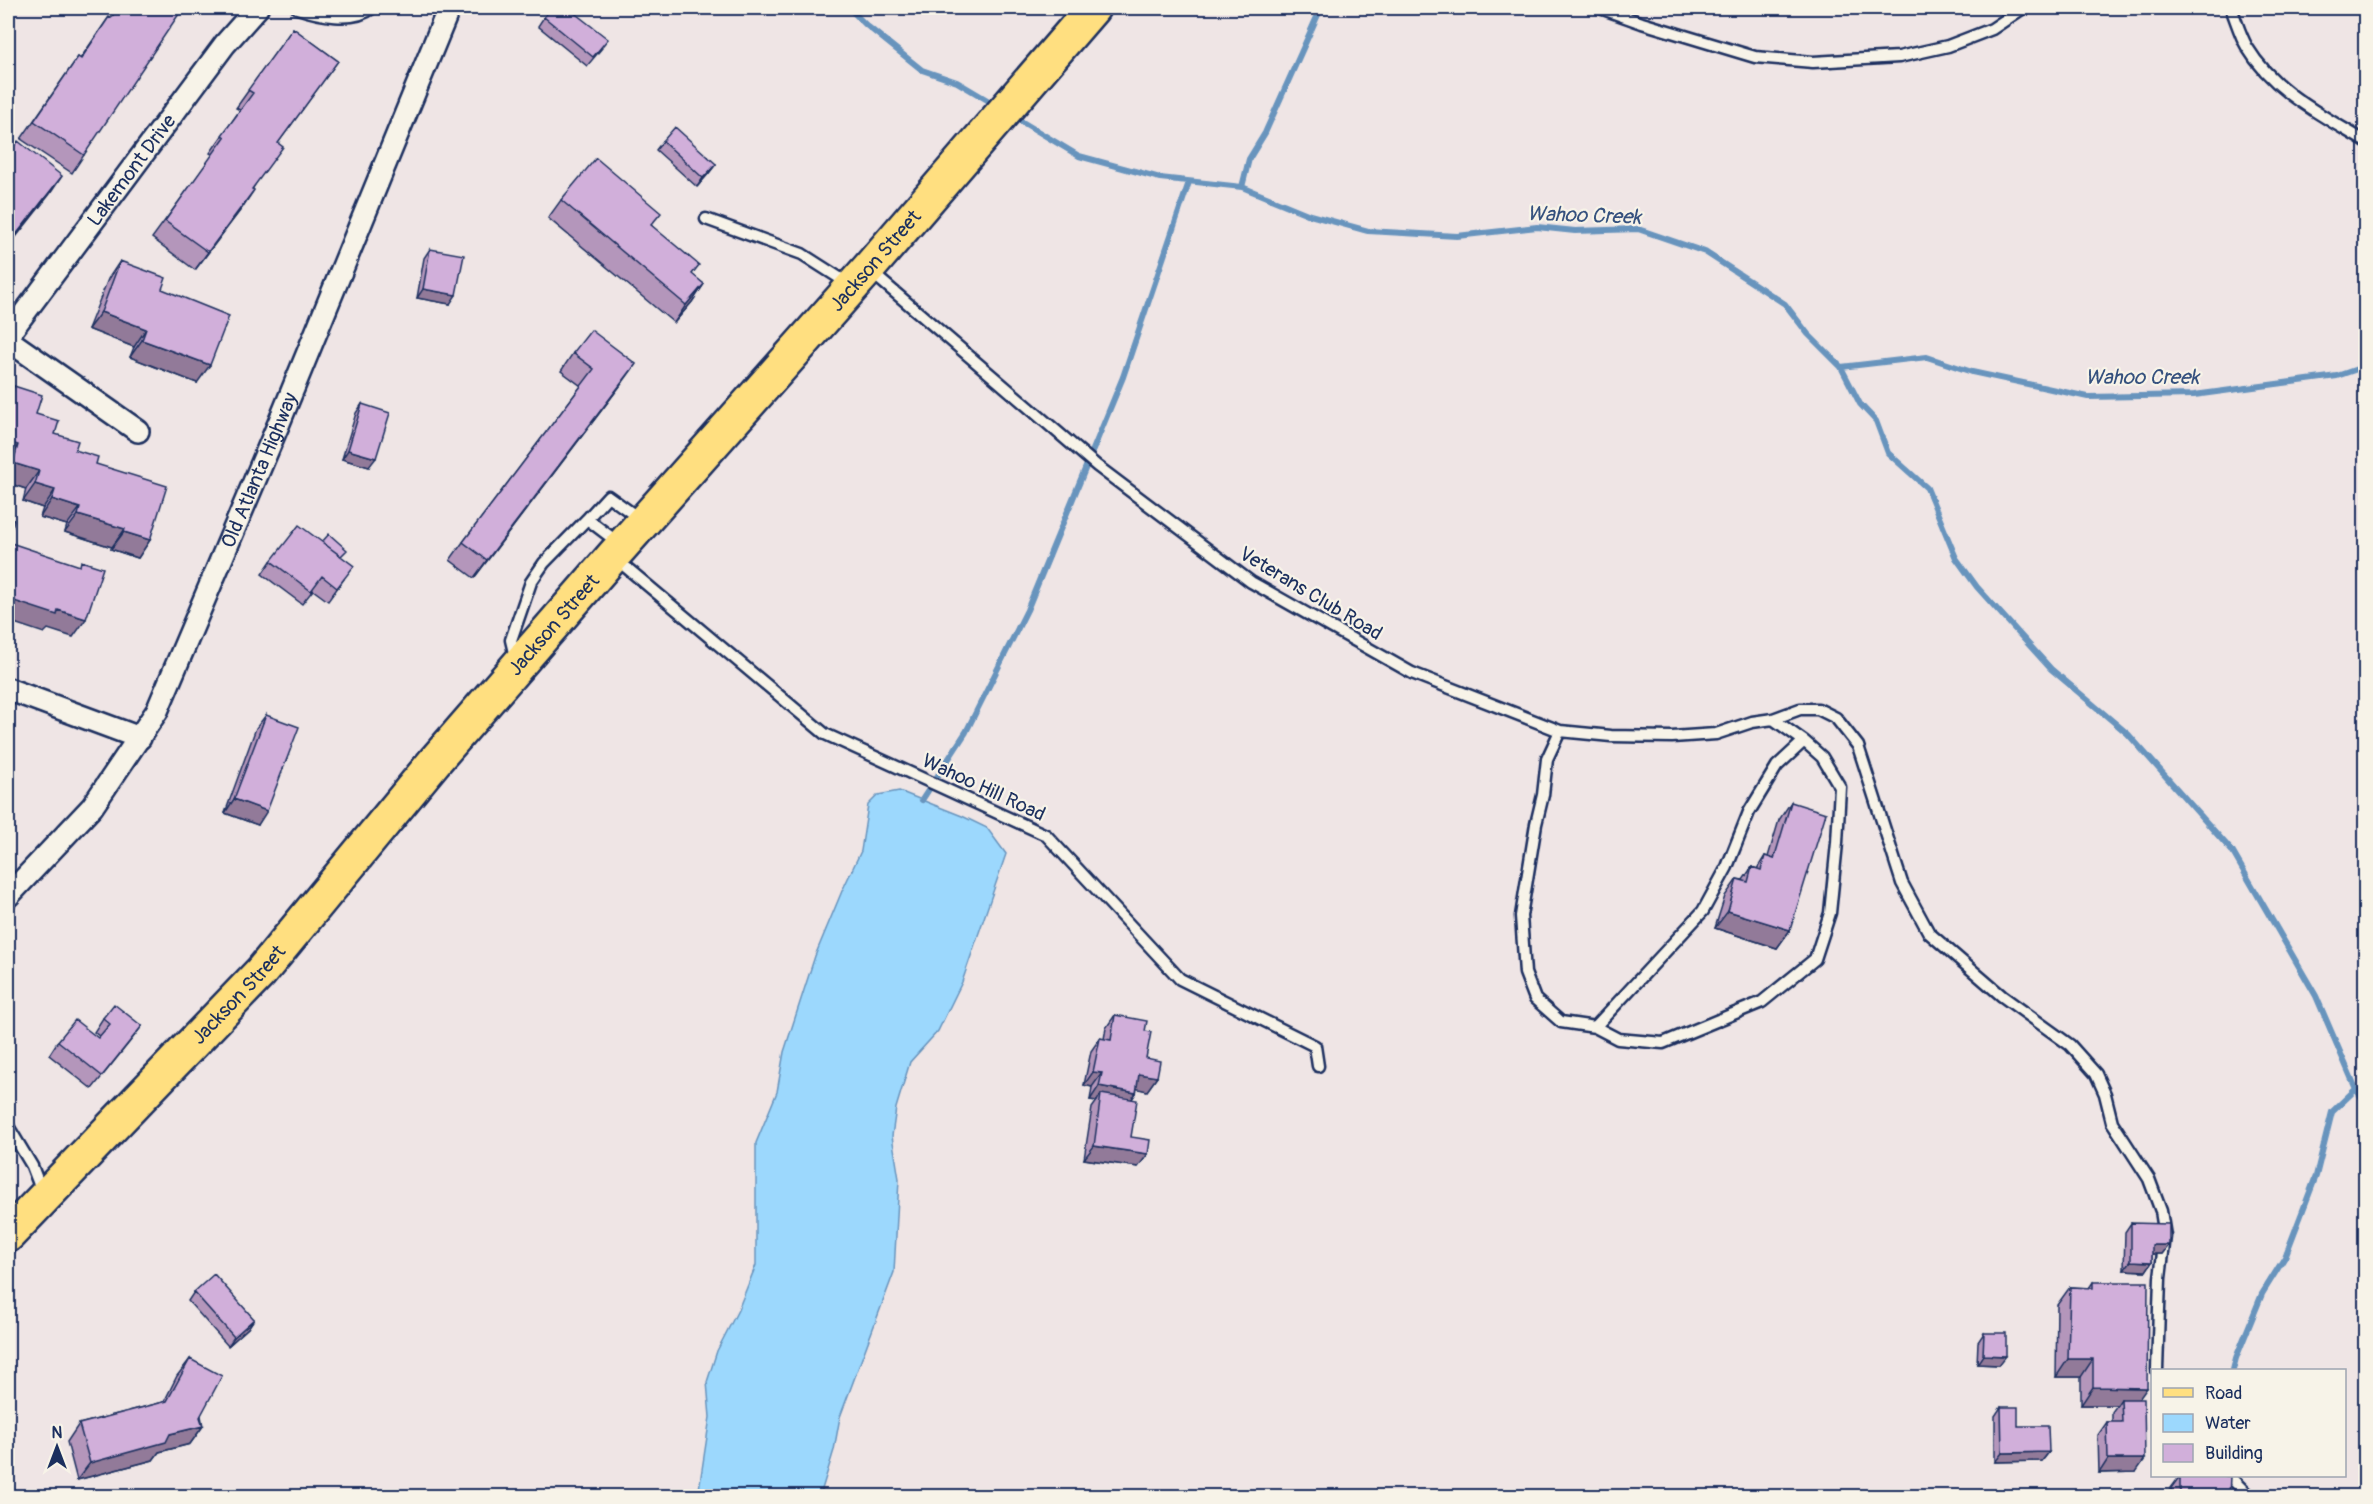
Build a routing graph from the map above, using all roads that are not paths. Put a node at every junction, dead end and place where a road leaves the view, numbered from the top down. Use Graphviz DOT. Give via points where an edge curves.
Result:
graph roads {
  1 [pos="257,8"];
  2 [pos="297,8"];
  3 [pos="372,8"];
  4 [pos="449,8"];
  5 [pos="1093,8"];
  6 [pos="1600,8"];
  7 [pos="2023,8"];
  8 [pos="2231,8"];
  9 [pos="2366,142"];
  10 [pos="706,219"];
  11 [pos="860,278"];
  12 [pos="8,335"];
  13 [pos="8,340"];
  14 [pos="138,431"];
  15 [pos="587,519"];
  16 [pos="644,522"];
  17 [pos="618,551"];
  18 [pos="517,667"];
  19 [pos="8,689"];
  20 [pos="1773,719"];
  21 [pos="1560,731"];
  22 [pos="140,738"];
  23 [pos="1804,741"];
  24 [pos="8,896"];
  25 [pos="1595,1027"];
  26 [pos="1318,1066"];
  27 [pos="8,1126"];
  28 [pos="44,1197"];
  29 [pos="8,1235"];
  30 [pos="2157,1369"];
  31 [pos="2230,1477"];
  32 [pos="2263,1497"];
  1 -- 12 [label="street, Lakemont Drive" via="225,44"];
  2 -- 3 [label="lane" via="319,15 361,14"];
  4 -- 22 [label="street, Old Atlanta Highway" via="157,711"];
  5 -- 11 [label="main road, Jackson Street"];
  6 -- 7 [label="lane" via="1755,57 1813,62 1899,57 1948,46 1992,29"];
  8 -- 9 [label="lane" via="2245,45 2262,68 2292,97"];
  10 -- 11 [label="lane, Veterans Club Road"];
  11 -- 16 [label="main road, Jackson Street"];
  11 -- 21 [label="lane, Veterans Club Road" via="1251,582 1412,673"];
  13 -- 14 [label="street"];
  15 -- 16 [label="lane" via="608,496"];
  15 -- 17 [label="lane"];
  15 -- 18 [label="lane" via="531,582 511,640"];
  16 -- 17 [label="main road, Jackson Street"];
  17 -- 18 [label="main road, Jackson Street"];
  17 -- 26 [label="lane, Wahoo Hill Road" via="825,734 1046,835 1180,979 1315,1046"];
  18 -- 28 [label="main road, Jackson Street" via="261,972"];
  19 -- 22 [label="street"];
  20 -- 21 [label="lane, Veterans Club Road" via="1716,734 1672,737"];
  20 -- 23 [label="lane"];
  20 -- 30 [label="lane, Veterans Club Road" via="1800,709 1818,709 1836,718 1858,746 1902,883 1929,933 2002,996 2070,1046 2096,1074 2112,1122 2149,1179 2161,1211 2165,1236 2158,1299"];
  21 -- 25 [label="lane" via="1547,759 1521,916 1525,973 1535,999 1561,1022"];
  22 -- 24 [label="street, Old Atlanta Highway" via="92,807"];
  23 -- 25 [label="lane" via="1777,766 1749,812 1727,867 1703,911"];
  23 -- 25 [label="lane" via="1822,757 1840,787 1830,913 1815,959 1762,1002 1663,1043 1618,1039"];
  27 -- 28 [label="lane" via="32,1166"];
  28 -- 29 [label="main road, Jackson Street"];
  31 -- 32 [label="lane" via="2249,1496"];
}
